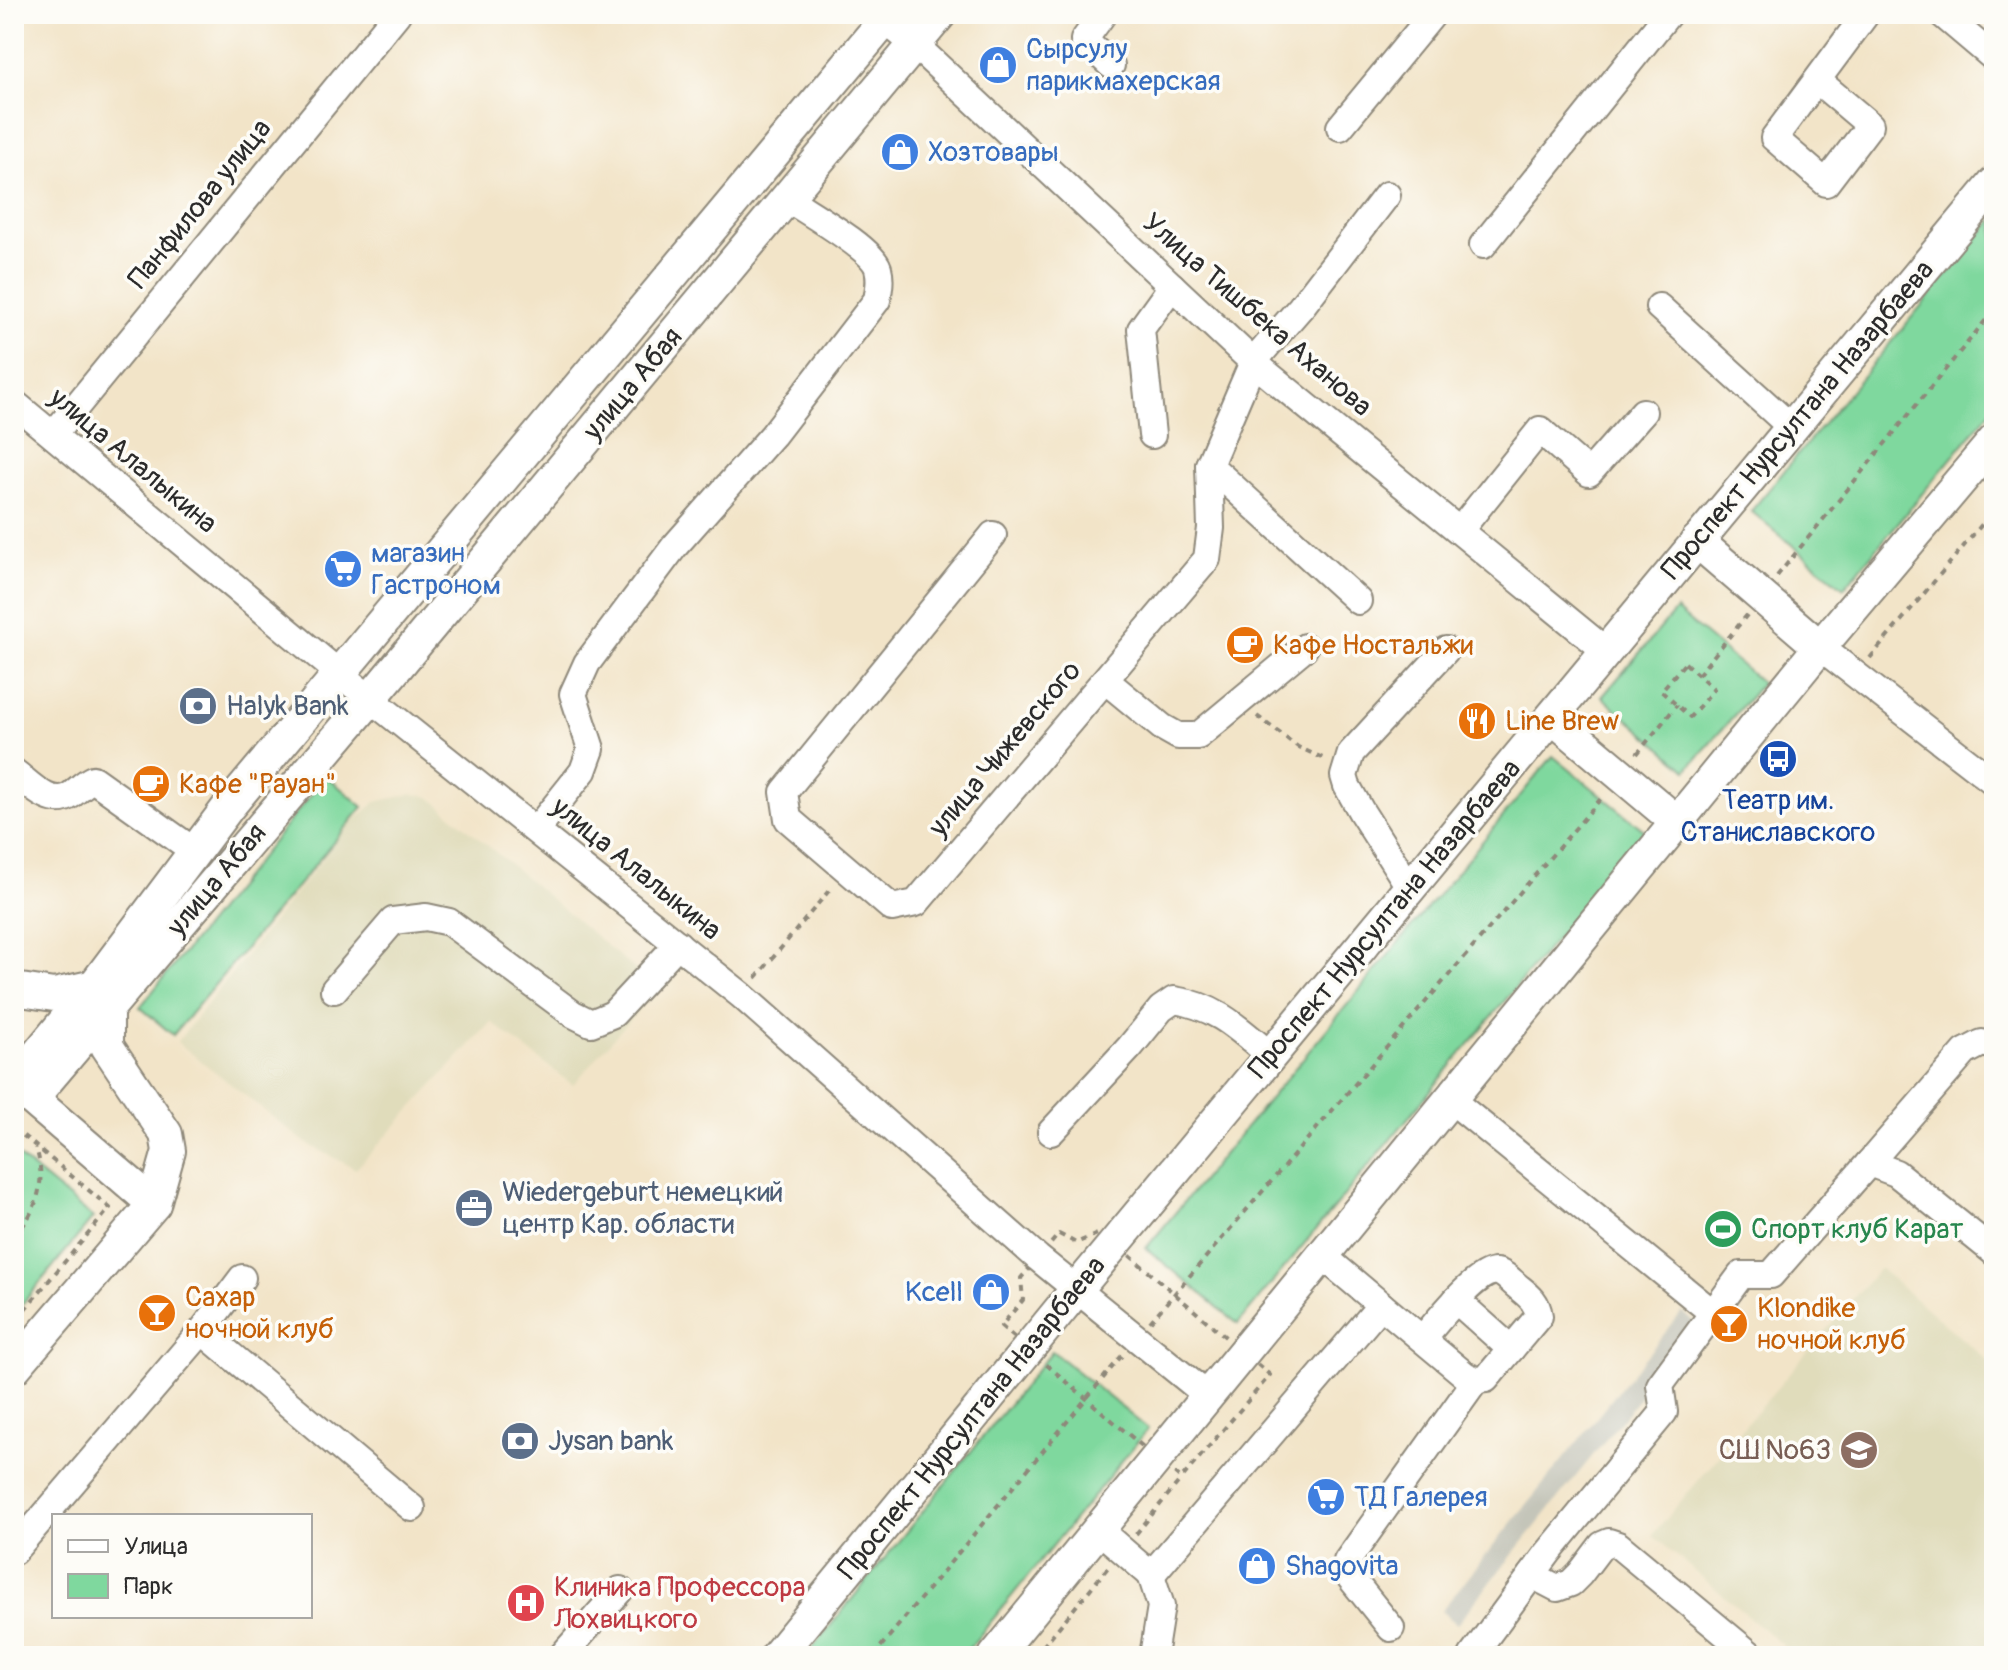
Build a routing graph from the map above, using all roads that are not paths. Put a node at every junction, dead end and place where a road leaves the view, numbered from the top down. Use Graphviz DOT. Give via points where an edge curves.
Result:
graph roads {
  1 [pos="397,14"];
  2 [pos="940,14"];
  3 [pos="1103,14"];
  4 [pos="1433,14"];
  5 [pos="1668,14"];
  6 [pos="1866,14"];
  7 [pos="1942,14"];
  8 [pos="884,16"];
  9 [pos="915,45"];
  10 [pos="1994,58"];
  11 [pos="1111,65"];
  12 [pos="1818,81"];
  13 [pos="1340,127"];
  14 [pos="1994,184"];
  15 [pos="1387,195"];
  16 [pos="787,198"];
  17 [pos="1483,245"];
  18 [pos="1172,286"];
  19 [pos="1659,307"];
  20 [pos="1253,362"];
  21 [pos="14,403"];
  22 [pos="1643,412"];
  23 [pos="1792,428"];
  24 [pos="53,435"];
  25 [pos="1152,435"];
  26 [pos="1994,441"];
  27 [pos="1209,465"];
  28 [pos="1460,530"];
  29 [pos="993,535"];
  30 [pos="1697,541"];
  31 [pos="1358,601"];
  32 [pos="1305,647"];
  33 [pos="1820,647"];
  34 [pos="1446,650"];
  35 [pos="1606,651"];
  36 [pos="339,673"];
  37 [pos="1105,680"];
  38 [pos="371,698"];
  39 [pos="1552,717"];
  40 [pos="14,772"];
  41 [pos="1994,782"];
  42 [pos="1677,822"];
  43 [pos="536,830"];
  44 [pos="194,851"];
  45 [pos="1410,888"];
  46 [pos="678,944"];
  47 [pos="14,989"];
  48 [pos="334,990"];
  49 [pos="100,998"];
  50 [pos="1994,1046"];
  51 [pos="1271,1056"];
  52 [pos="20,1089"];
  53 [pos="1450,1099"];
  54 [pos="1051,1132"];
  55 [pos="1869,1163"];
  56 [pos="154,1204"];
  57 [pos="1994,1252"];
  58 [pos="1323,1256"];
  59 [pos="242,1278"];
  60 [pos="1077,1289"];
  61 [pos="1456,1300"];
  62 [pos="1381,1305"];
  63 [pos="1713,1313"];
  64 [pos="202,1331"];
  65 [pos="1422,1339"];
  66 [pos="1511,1349"];
  67 [pos="14,1368"];
  68 [pos="1476,1380"];
  69 [pos="1208,1396"];
  70 [pos="412,1508"];
  71 [pos="1099,1530"];
  72 [pos="14,1551"];
  73 [pos="1151,1575"];
  74 [pos="1532,1575"];
  75 [pos="620,1590"];
  76 [pos="1391,1628"];
  77 [pos="562,1656"];
  78 [pos="777,1656"];
  79 [pos="995,1656"];
  80 [pos="1153,1656"];
  81 [pos="1472,1656"];
  82 [pos="1752,1656"];
  1 -- 24 [label="street, Панфилова улица"];
  2 -- 9 [label="main road, улица Абая"];
  3 -- 11 [label="street" via="1084,40"];
  4 -- 13 [label="street"];
  5 -- 17 [label="street"];
  6 -- 12 [label="street"];
  7 -- 10 [label="street"];
  8 -- 9 [label="street, Улица Тишбека Аханова"];
  8 -- 36 [label="main road, улица Абая"];
  9 -- 16 [label="main road, улица Абая"];
  9 -- 18 [label="street, Улица Тишбека Аханова"];
  14 -- 23 [label="main road, Проспект Нурсултана Назарбаева"];
  15 -- 20 [label="street, улица Чижевского"];
  16 -- 38 [label="main road, улица Абая"];
  16 -- 43 [label="street" via="868,252 878,266 877,300 773,435 674,547 587,663 573,694 591,749 583,771"];
  18 -- 20 [label="street, Улица Тишбека Аханова"];
  18 -- 25 [label="street" via="1141,329"];
  19 -- 23 [label="street"];
  20 -- 27 [label="street, улица Чижевского"];
  20 -- 28 [label="street, Улица Тишбека Аханова"];
  21 -- 24 [label="street, улица Алалыкина"];
  22 -- 28 [label="street" via="1589,473 1540,430"];
  23 -- 30 [label="main road, Проспект Нурсултана Назарбаева"];
  24 -- 36 [label="street, улица Алалыкина"];
  26 -- 33 [label="main road"];
  27 -- 31 [label="street"];
  27 -- 37 [label="street, улица Чижевского" via="1207,559"];
  28 -- 35 [label="street, Улица Тишбека Аханова"];
  29 -- 37 [label="street, улица Чижевского" via="784,792 788,819 892,908 916,903"];
  30 -- 33 [label="main road"];
  30 -- 35 [label="main road, Проспект Нурсултана Назарбаева"];
  32 -- 37 [label="street" via="1198,736 1178,736 1162,727"];
  33 -- 41 [label="street"];
  33 -- 42 [label="main road"];
  34 -- 45 [label="street" via="1351,753 1344,776"];
  35 -- 39 [label="main road, Проспект Нурсултана Назарбаева"];
  36 -- 38 [label="street, улица Алалыкина"];
  36 -- 44 [label="main road, улица Абая"];
  38 -- 43 [label="street, улица Алалыкина"];
  38 -- 49 [label="main road, улица Абая"];
  39 -- 42 [label="main road"];
  39 -- 45 [label="main road, Проспект Нурсултана Назарбаева"];
  40 -- 44 [label="street" via="59,801 93,779"];
  42 -- 53 [label="main road"];
  43 -- 46 [label="street, улица Алалыкина"];
  44 -- 49 [label="main road, улица Абая"];
  45 -- 51 [label="main road, Проспект Нурсултана Назарбаева"];
  46 -- 48 [label="street" via="613,1014 591,1023 449,922 426,917 393,921"];
  46 -- 60 [label="street, улица Алалыкина"];
  47 -- 49 [label="main road"];
  49 -- 52 [label="main road"];
  49 -- 56 [label="main road" via="107,1046 168,1141"];
  50 -- 55 [label="street" via="1982,1043 1965,1052"];
  51 -- 54 [label="street" via="1216,1011 1174,1000"];
  51 -- 60 [label="main road, Проспект Нурсултана Назарбаева"];
  52 -- 56 [label="main road"];
  53 -- 58 [label="main road"];
  53 -- 63 [label="street"];
  55 -- 57 [label="street" via="1896,1173"];
  55 -- 63 [label="street" via="1771,1275 1741,1275"];
  56 -- 67 [label="main road"];
  58 -- 62 [label="street"];
  58 -- 69 [label="main road"];
  59 -- 64 [label="street"];
  60 -- 69 [label="street, улица Алалыкина"];
  60 -- 78 [label="main road, Проспект Нурсултана Назарбаева"];
  61 -- 65 [label="street"];
  61 -- 66 [label="street"];
  61 -- 66 [label="street" via="1491,1272 1500,1272 1533,1299 1539,1316"];
  62 -- 65 [label="street"];
  62 -- 73 [label="street"];
  63 -- 74 [label="street" via="1660,1385 1664,1412"];
  64 -- 70 [label="street"];
  64 -- 72 [label="street"];
  65 -- 68 [label="street"];
  66 -- 68 [label="street" via="1486,1379"];
  68 -- 76 [label="street" via="1347,1561 1350,1577"];
  69 -- 71 [label="main road"];
  71 -- 73 [label="street"];
  71 -- 79 [label="main road"];
  73 -- 80 [label="street" via="1161,1606"];
  74 -- 81 [label="street"];
  74 -- 82 [label="street" via="1557,1588 1571,1583 1602,1545 1618,1545"];
  75 -- 77 [label="street"];
}
